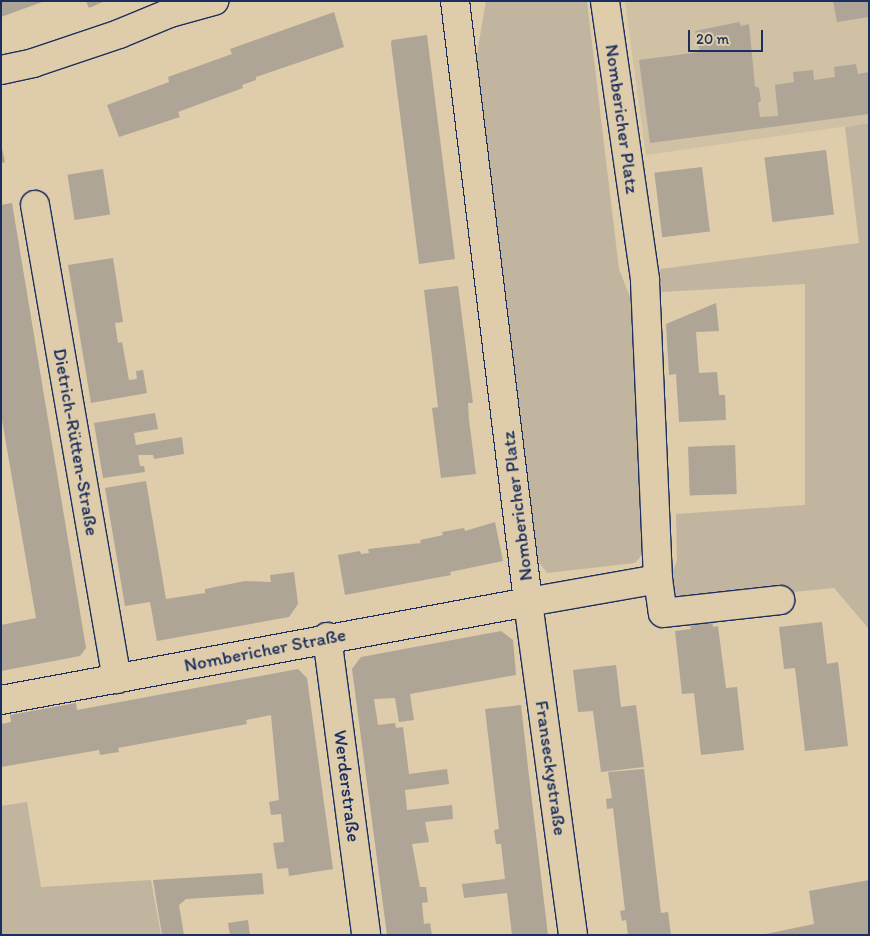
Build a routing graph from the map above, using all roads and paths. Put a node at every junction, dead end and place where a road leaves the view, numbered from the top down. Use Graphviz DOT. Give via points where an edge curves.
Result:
graph roads {
  1 [pos="214,1"];
  2 [pos="455,1"];
  3 [pos="605,1"];
  4 [pos="180,7"];
  5 [pos="1,70"];
  6 [pos="35,205"];
  7 [pos="658,579"];
  8 [pos="780,600"];
  9 [pos="528,602"];
  10 [pos="327,637"];
  11 [pos="117,679"];
  12 [pos="1,700"];
  13 [pos="366,935"];
  14 [pos="573,935"];
  1 -- 4 [label="street"];
  2 -- 9 [label="street, Nombericher Platz"];
  3 -- 7 [label="street, Nombericher Platz" via="645,280"];
  4 -- 5 [label="street" via="120,34"];
  6 -- 11 [label="street, Dietrich-Rütten-Straße"];
  7 -- 8 [label="street" via="663,613"];
  7 -- 9 [label="street, Nombericher Platz"];
  9 -- 10 [label="street, Nombericher Straße"];
  9 -- 14 [label="street, Franseckystraße"];
  10 -- 11 [label="street, Nombericher Straße"];
  10 -- 13 [label="street, Werderstraße"];
  11 -- 12 [label="street, Nombericher Straße"];
}
